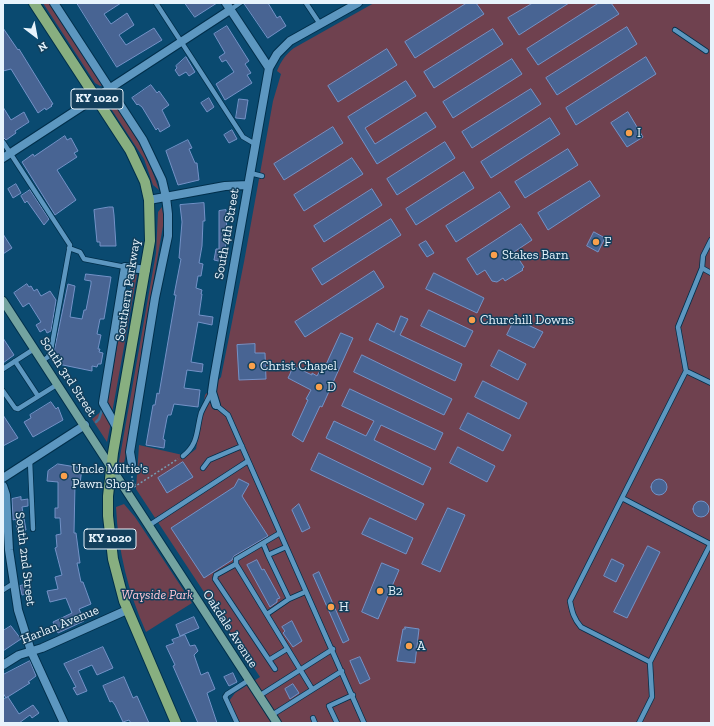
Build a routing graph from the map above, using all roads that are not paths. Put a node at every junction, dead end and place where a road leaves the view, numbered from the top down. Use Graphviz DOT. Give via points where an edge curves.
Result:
graph roads {
  1 [pos="34,3"];
  2 [pos="54,3"];
  3 [pos="156,3"];
  4 [pos="240,3"];
  5 [pos="306,3"];
  6 [pos="358,3"];
  7 [pos="228,6"];
  8 [pos="320,24"];
  9 [pos="675,30"];
  10 [pos="182,42"];
  11 [pos="706,51"];
  12 [pos="269,68"];
  13 [pos="110,88"];
  14 [pos="96,98"];
  15 [pos="3,142"];
  16 [pos="255,144"];
  17 [pos="10,153"];
  18 [pos="3,158"];
  19 [pos="250,173"];
  20 [pos="262,176"];
  21 [pos="248,185"];
  22 [pos="166,197"];
  23 [pos="149,200"];
  24 [pos="711,240"];
  25 [pos="69,248"];
  26 [pos="125,267"];
  27 [pos="702,268"];
  28 [pos="146,270"];
  29 [pos="711,272"];
  30 [pos="3,301"];
  31 [pos="34,348"];
  32 [pos="15,361"];
  33 [pos="42,361"];
  34 [pos="3,368"];
  35 [pos="686,371"];
  36 [pos="711,383"];
  37 [pos="58,384"];
  38 [pos="3,391"];
  39 [pos="212,392"];
  40 [pos="38,396"];
  41 [pos="216,405"];
  42 [pos="84,425"];
  43 [pos="117,428"];
  44 [pos="242,446"];
  45 [pos="183,456"];
  46 [pos="30,461"];
  47 [pos="248,461"];
  48 [pos="132,464"];
  49 [pos="111,467"];
  50 [pos="203,468"];
  51 [pos="3,478"];
  52 [pos="3,486"];
  53 [pos="622,498"];
  54 [pos="148,526"];
  55 [pos="32,529"];
  56 [pos="280,533"];
  57 [pos="263,543"];
  58 [pos="711,543"];
  59 [pos="286,547"];
  60 [pos="268,555"];
  61 [pos="236,564"];
  62 [pos="14,583"];
  63 [pos="3,590"];
  64 [pos="305,592"];
  65 [pos="289,599"];
  66 [pos="127,610"];
  67 [pos="267,614"];
  68 [pos="287,649"];
  69 [pos="333,650"];
  70 [pos="31,651"];
  71 [pos="269,660"];
  72 [pos="650,662"];
  73 [pos="3,665"];
  74 [pos="275,669"];
  75 [pos="300,670"];
  76 [pos="342,671"];
  77 [pos="249,680"];
  78 [pos="312,689"];
  79 [pos="353,695"];
  80 [pos="260,696"];
  81 [pos="272,715"];
  82 [pos="312,718"];
  83 [pos="64,723"];
  84 [pos="176,723"];
  85 [pos="237,723"];
  86 [pos="277,723"];
  87 [pos="315,723"];
  88 [pos="337,723"];
  89 [pos="364,723"];
  90 [pos="639,723"];
  1 -- 14 [label="main road, Southern Parkway / KY 1020"];
  2 -- 13 [label="street"];
  3 -- 10 [label="lane"];
  4 -- 7 [label="lane"];
  5 -- 8 [label="lane"];
  6 -- 8 [label="street"];
  7 -- 10 [label="street"];
  7 -- 12 [label="street"];
  8 -- 12 [label="street" via="284,46"];
  9 -- 11 [label="lane"];
  10 -- 13 [label="street"];
  10 -- 16 [label="lane" via="243,137"];
  12 -- 16 [label="street, South 4th Street"];
  13 -- 14 [label="street"];
  13 -- 22 [label="street" via="143,140 162,180"];
  14 -- 17 [label="street"];
  14 -- 23 [label="main road, Southern Parkway / KY 1020" via="138,164"];
  15 -- 17 [label="lane"];
  16 -- 19 [label="street, South 4th Street"];
  17 -- 18 [label="street"];
  17 -- 25 [label="lane" via="68,242"];
  19 -- 20 [label="lane"];
  19 -- 21 [label="street, South 4th Street"];
  21 -- 22 [label="street" via="225,186"];
  21 -- 39 [label="street, South 4th Street"];
  22 -- 23 [label="street"];
  22 -- 48 [label="street" via="168,236 155,298 130,452"];
  23 -- 28 [label="main road, Southern Parkway / KY 1020" via="151,226"];
  24 -- 27 [label="lane" via="703,256"];
  25 -- 26 [label="lane" via="80,252 84,259"];
  25 -- 33 [label="lane" via="51,350 48,357"];
  26 -- 28 [label="street"];
  26 -- 43 [label="street" via="103,403"];
  27 -- 29 [label="lane"];
  27 -- 35 [label="lane" via="678,327"];
  28 -- 43 [label="main road, Southern Parkway / KY 1020"];
  30 -- 31 [label="main road, South 3rd Street"];
  31 -- 32 [label="lane"];
  31 -- 33 [label="main road, South 3rd Street"];
  32 -- 34 [label="lane"];
  32 -- 40 [label="lane"];
  33 -- 37 [label="main road, South 3rd Street"];
  35 -- 36 [label="lane"];
  35 -- 53 [label="lane"];
  37 -- 40 [label="lane"];
  37 -- 42 [label="main road, South 3rd Street"];
  38 -- 40 [label="lane" via="14,408 18,409"];
  39 -- 41 [label="street, South 4th Street"];
  39 -- 45 [label="lane" via="202,412 192,449"];
  41 -- 44 [label="lane" via="228,415"];
  42 -- 46 [label="street"];
  42 -- 49 [label="main road, South 3rd Street"];
  43 -- 49 [label="main road, Southern Parkway / KY 1020"];
  44 -- 47 [label="lane"];
  44 -- 50 [label="lane" via="213,457"];
  46 -- 51 [label="street"];
  46 -- 55 [label="lane"];
  47 -- 54 [label="lane"];
  47 -- 56 [label="lane"];
  49 -- 54 [label="main road, Oakdale Avenue"];
  49 -- 66 [label="main road, Southern Parkway / KY 1020" via="108,496 109,533 113,559"];
  52 -- 62 [label="street, South 2nd Street"];
  53 -- 58 [label="lane"];
  53 -- 72 [label="lane" via="570,601 576,621 581,627"];
  54 -- 77 [label="main road, Oakdale Avenue"];
  56 -- 57 [label="lane"];
  56 -- 59 [label="lane"];
  57 -- 60 [label="lane"];
  57 -- 61 [label="lane" via="236,560"];
  58 -- 72 [label="lane"];
  59 -- 60 [label="lane"];
  59 -- 64 [label="lane"];
  60 -- 65 [label="lane"];
  61 -- 67 [label="lane"];
  61 -- 71 [label="lane" via="216,575 215,579"];
  62 -- 63 [label="lane"];
  62 -- 70 [label="street, South 2nd Street" via="18,610"];
  64 -- 65 [label="lane"];
  64 -- 69 [label="lane"];
  65 -- 67 [label="lane"];
  66 -- 70 [label="street, Harlan Avenue"];
  66 -- 84 [label="main road, KY 1020"];
  67 -- 68 [label="lane"];
  68 -- 71 [label="lane"];
  68 -- 75 [label="lane"];
  69 -- 75 [label="lane"];
  69 -- 76 [label="lane"];
  70 -- 73 [label="street, Harlan Avenue"];
  70 -- 83 [label="street, South 2nd Street"];
  71 -- 74 [label="lane"];
  72 -- 90 [label="lane" via="652,697"];
  75 -- 78 [label="lane"];
  75 -- 80 [label="lane"];
  76 -- 78 [label="lane"];
  76 -- 79 [label="lane"];
  77 -- 80 [label="main road, Oakdale Avenue"];
  77 -- 85 [label="lane" via="225,697"];
  78 -- 81 [label="lane"];
  79 -- 88 [label="lane" via="329,706"];
  79 -- 89 [label="lane"];
  80 -- 81 [label="main road, Oakdale Avenue"];
  81 -- 86 [label="main road, Oakdale Avenue"];
  82 -- 87 [label="lane"];
}
